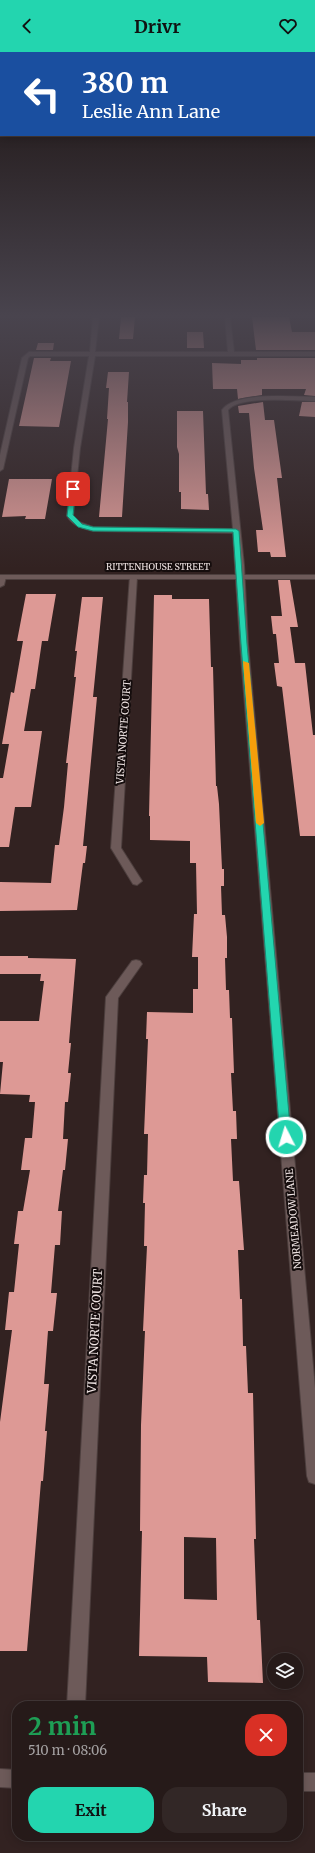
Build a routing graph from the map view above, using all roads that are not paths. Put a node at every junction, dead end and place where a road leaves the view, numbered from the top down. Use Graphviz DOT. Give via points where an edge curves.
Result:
graph roads {
  1 [pos="16,401"];
  2 [pos="85,401"];
  3 [pos="238,401"];
  4 [pos="0,469"];
  5 [pos="236,531"];
  6 [pos="1,577"];
  7 [pos="133,577"];
  8 [pos="240,577"];
  9 [pos="315,577"];
  10 [pos="0,585"];
  11 [pos="137,881"];
  12 [pos="136,964"];
  13 [pos="315,1476"];
  14 [pos="76,1701"];
  15 [pos="0,1778"];
  16 [pos="12,1779"];
  17 [pos="303,1782"];
  18 [pos="315,1782"];
  1 -- 4 [label="street"];
  2 -- 5 [label="street" via="70,516 80,526 93,529"];
  3 -- 5 [label="street, NORMEADOW LANE" via="224,410"];
  5 -- 8 [label="street, NORMEADOW LANE"];
  6 -- 7 [label="street, RITTENHOUSE STREET"];
  6 -- 10 [label="street"];
  7 -- 8 [label="street, RITTENHOUSE STREET"];
  7 -- 11 [label="street, VISTA NORTE COURT" via="116,848"];
  8 -- 9 [label="street, RITTENHOUSE STREET"];
  8 -- 13 [label="street, NORMEADOW LANE"];
  12 -- 14 [label="street, VISTA NORTE COURT" via="112,997"];
  15 -- 16 [label="street"];
  17 -- 18 [label="street"];
}
